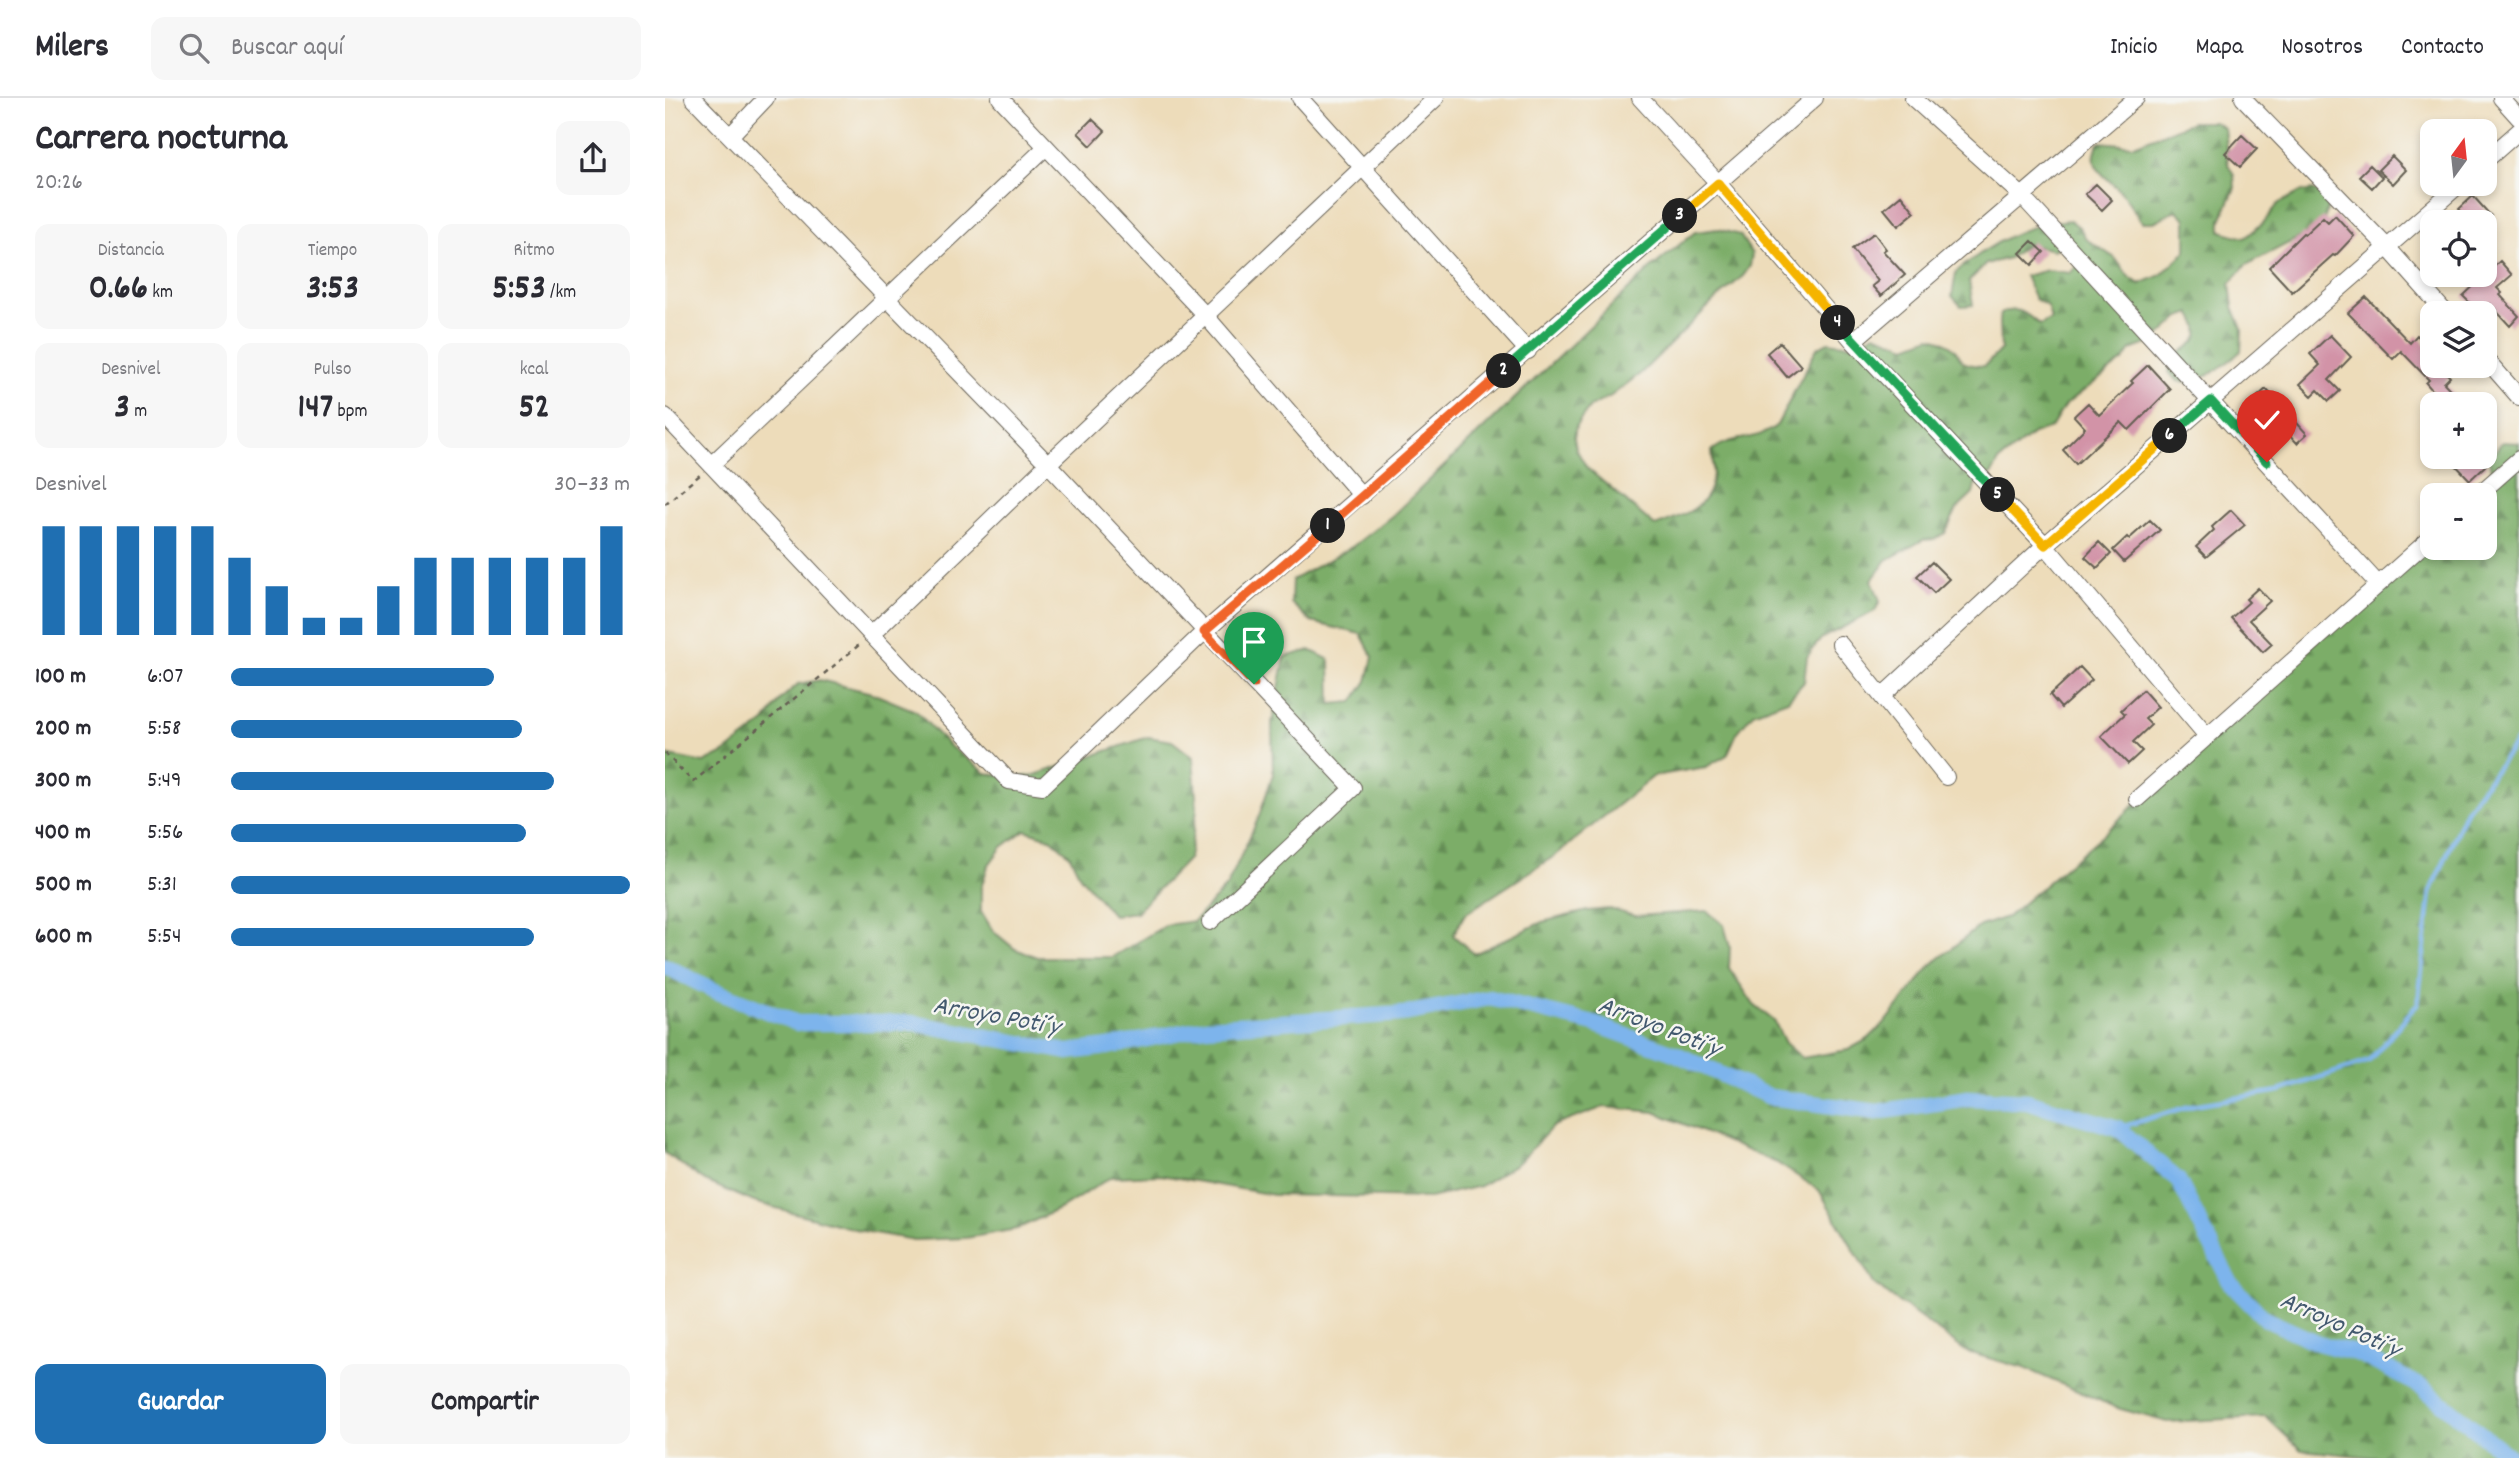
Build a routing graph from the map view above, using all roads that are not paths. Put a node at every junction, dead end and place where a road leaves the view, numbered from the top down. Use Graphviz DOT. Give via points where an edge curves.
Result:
graph roads {
  1 [pos="693,98"];
  2 [pos="766,98"];
  3 [pos="1000,98"];
  4 [pos="1300,98"];
  5 [pos="1436,98"];
  6 [pos="1640,98"];
  7 [pos="1815,98"];
  8 [pos="1913,98"];
  9 [pos="2136,98"];
  10 [pos="2243,98"];
  11 [pos="2501,98"];
  12 [pos="2519,118"];
  13 [pos="2519,131"];
  14 [pos="730,136"];
  15 [pos="1046,147"];
  16 [pos="2497,150"];
  17 [pos="1362,167"];
  18 [pos="1718,183"];
  19 [pos="2022,196"];
  20 [pos="2446,196"];
  21 [pos="2388,248"];
  22 [pos="886,298"];
  23 [pos="2435,301"];
  24 [pos="1205,315"];
  25 [pos="1853,341"];
  26 [pos="1528,351"];
  27 [pos="2497,372"];
  28 [pos="2519,397"];
  29 [pos="2211,401"];
  30 [pos="665,416"];
  31 [pos="2519,459"];
  32 [pos="1048,464"];
  33 [pos="711,465"];
  34 [pos="2492,483"];
  35 [pos="1362,496"];
  36 [pos="2045,545"];
  37 [pos="2420,547"];
  38 [pos="2378,584"];
  39 [pos="1204,632"];
  40 [pos="871,635"];
  41 [pos="1840,644"];
  42 [pos="1882,696"];
  43 [pos="2207,736"];
  44 [pos="1946,777"];
  45 [pos="2137,799"];
  46 [pos="1210,922"];
  1 -- 14 [label="street"];
  2 -- 14 [label="street"];
  3 -- 15 [label="street"];
  4 -- 17 [label="street"];
  5 -- 17 [label="street"];
  6 -- 18 [label="street"];
  7 -- 18 [label="street"];
  8 -- 19 [label="street"];
  9 -- 19 [label="street"];
  10 -- 21 [label="street"];
  11 -- 12 [label="street"];
  13 -- 16 [label="street"];
  14 -- 22 [label="street"];
  15 -- 22 [label="street"];
  15 -- 24 [label="street"];
  17 -- 24 [label="street"];
  17 -- 26 [label="street"];
  18 -- 25 [label="street"];
  18 -- 26 [label="street"];
  19 -- 25 [label="street"];
  19 -- 29 [label="street"];
  20 -- 21 [label="street"];
  21 -- 23 [label="street"];
  21 -- 29 [label="street"];
  22 -- 32 [label="street"];
  22 -- 33 [label="street"];
  24 -- 32 [label="street"];
  24 -- 35 [label="street"];
  25 -- 36 [label="street"];
  26 -- 35 [label="street"];
  27 -- 28 [label="street"];
  29 -- 36 [label="street"];
  29 -- 38 [label="street"];
  30 -- 33 [label="street"];
  31 -- 34 [label="street"];
  32 -- 39 [label="street"];
  32 -- 40 [label="street"];
  33 -- 40 [label="street"];
  35 -- 39 [label="street"];
  36 -- 42 [label="street"];
  36 -- 43 [label="street"];
  37 -- 38 [label="street"];
  38 -- 43 [label="street"];
  39 -- 40 [label="street" via="1043,786 1009,781"];
  39 -- 46 [label="street" via="1353,788"];
  41 -- 42 [label="street"];
  42 -- 44 [label="street"];
  43 -- 45 [label="street"];
}
